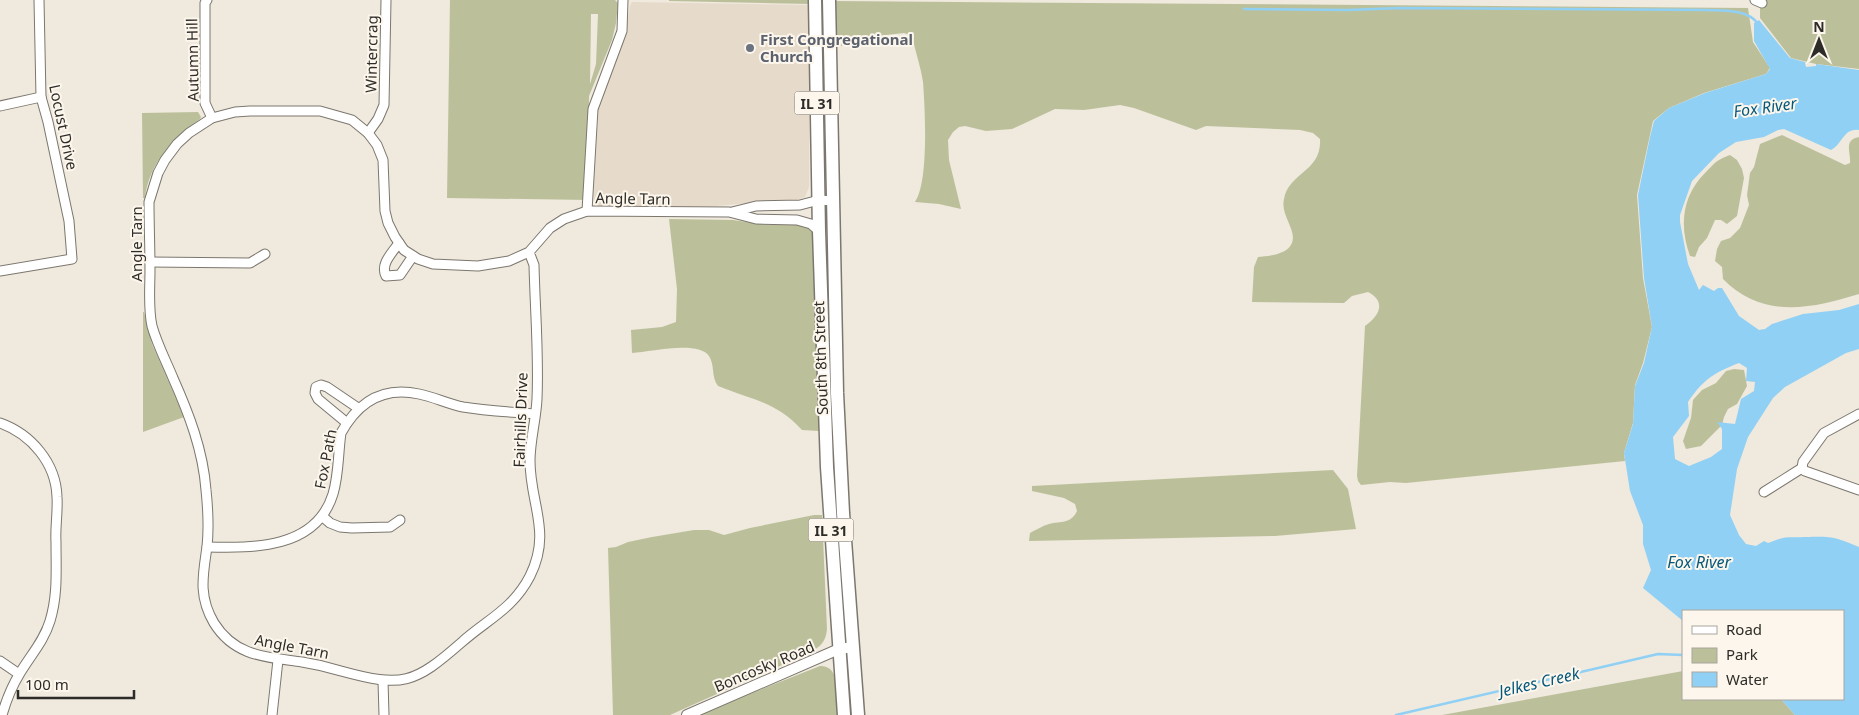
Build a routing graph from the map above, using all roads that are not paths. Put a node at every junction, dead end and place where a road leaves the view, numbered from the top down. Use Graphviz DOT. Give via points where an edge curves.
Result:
graph roads {
  1 [pos="39,0"];
  2 [pos="207,0"];
  3 [pos="386,0"];
  4 [pos="623,0"];
  5 [pos="814,0"];
  6 [pos="829,0"];
  7 [pos="41,97"];
  8 [pos="0,106"];
  9 [pos="212,118"];
  10 [pos="368,133"];
  11 [pos="819,200"];
  12 [pos="833,200"];
  13 [pos="587,211"];
  14 [pos="729,212"];
  15 [pos="819,231"];
  16 [pos="399,243"];
  17 [pos="529,252"];
  18 [pos="265,254"];
  19 [pos="413,256"];
  20 [pos="150,262"];
  21 [pos="0,271"];
  22 [pos="358,408"];
  23 [pos="535,414"];
  24 [pos="1859,414"];
  25 [pos="0,423"];
  26 [pos="347,423"];
  27 [pos="1802,468"];
  28 [pos="1859,490"];
  29 [pos="1764,492"];
  30 [pos="322,516"];
  31 [pos="400,520"];
  32 [pos="206,547"];
  33 [pos="853,647"];
  34 [pos="839,650"];
  35 [pos="278,660"];
  36 [pos="0,661"];
  37 [pos="19,674"];
  38 [pos="383,681"];
  39 [pos="2,715"];
  40 [pos="272,715"];
  41 [pos="384,715"];
  42 [pos="687,715"];
  43 [pos="844,715"];
  44 [pos="858,715"];
  1 -- 7 [label="street, Locust Drive"];
  2 -- 9 [label="street, Autumn Hill" via="204,104"];
  3 -- 10 [label="street, Wintercrag" via="384,105"];
  4 -- 13 [label="street" via="622,31 593,109"];
  5 -- 11 [label="main road, South 8th Street / IL 31"];
  6 -- 12 [label="main road, South 8th Street"];
  7 -- 8 [label="street"];
  7 -- 21 [label="street, Locust Drive" via="70,221 72,259"];
  9 -- 10 [label="street, Angle Tarn" via="250,111 320,111 352,120"];
  9 -- 20 [label="street, Angle Tarn" via="177,144 158,173 149,202"];
  10 -- 16 [label="street, Angle Tarn" via="383,160 385,211"];
  11 -- 12 [label="street, Angle Tarn"];
  11 -- 14 [label="street, Angle Tarn"];
  11 -- 15 [label="main road, South 8th Street / IL 31"];
  12 -- 33 [label="main road, South 8th Street" via="837,393"];
  13 -- 14 [label="street, Angle Tarn"];
  13 -- 17 [label="street, Angle Tarn" via="550,228"];
  14 -- 15 [label="street, Angle Tarn" via="756,219 797,220 811,224"];
  15 -- 34 [label="main road, South 8th Street / IL 31" via="826,467"];
  16 -- 19 [label="street, Angle Tarn"];
  16 -- 19 [label="street" via="384,264 386,276 400,275"];
  17 -- 19 [label="street, Angle Tarn" via="509,261 478,266 433,264"];
  17 -- 23 [label="street, Fairhills Drive" via="534,264"];
  18 -- 20 [label="street" via="250,263"];
  20 -- 32 [label="street, Angle Tarn" via="153,328 192,422 200,452 206,489"];
  22 -- 23 [label="street, Fox Path" via="380,395 402,392 474,409"];
  22 -- 26 [label="street, Fox Path"];
  22 -- 26 [label="street" via="327,387 316,387 314,393 318,399"];
  23 -- 38 [label="street, Fairhills Drive" via="530,465 541,536 530,576 505,609 445,658 416,676"];
  24 -- 27 [label="street" via="1824,433"];
  25 -- 37 [label="street" via="18,432 39,450 51,471 57,494 57,572 53,608 43,638"];
  26 -- 30 [label="street, Fox Path" via="341,433 333,495"];
  27 -- 28 [label="street"];
  27 -- 29 [label="street"];
  30 -- 31 [label="street" via="330,523 352,528 390,527"];
  30 -- 32 [label="street, Fox Path" via="298,536 286,541 255,546"];
  32 -- 35 [label="street, Angle Tarn" via="203,593 215,624 239,648"];
  33 -- 34 [label="street, Boncosky Road"];
  33 -- 44 [label="main road, South 8th Street"];
  34 -- 42 [label="street, Boncosky Road"];
  34 -- 43 [label="main road, South 8th Street / IL 31"];
  35 -- 38 [label="street, Angle Tarn" via="322,665"];
  35 -- 40 [label="street"];
  36 -- 37 [label="street"];
  37 -- 39 [label="street"];
  38 -- 41 [label="street"];
}
